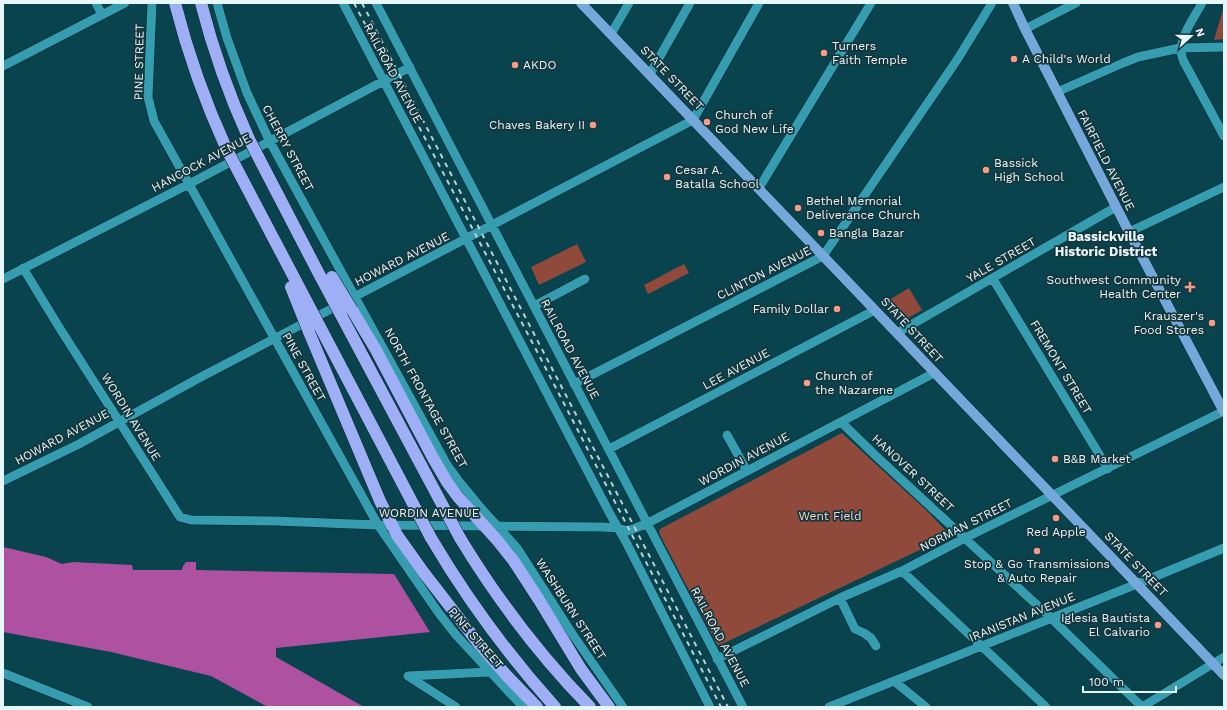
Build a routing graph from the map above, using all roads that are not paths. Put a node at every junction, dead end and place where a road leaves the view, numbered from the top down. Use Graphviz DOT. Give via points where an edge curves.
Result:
graph roads {
  1 [pos="96,3"];
  2 [pos="125,3"];
  3 [pos="152,3"];
  4 [pos="175,3"];
  5 [pos="201,3"];
  6 [pos="217,3"];
  7 [pos="343,3"];
  8 [pos="376,3"];
  9 [pos="581,3"];
  10 [pos="629,3"];
  11 [pos="690,3"];
  12 [pos="759,3"];
  13 [pos="871,3"];
  14 [pos="992,3"];
  15 [pos="1013,3"];
  16 [pos="1076,3"];
  17 [pos="1202,3"];
  18 [pos="102,15"];
  19 [pos="1025,29"];
  20 [pos="611,34"];
  21 [pos="1224,47"];
  22 [pos="1180,48"];
  23 [pos="3,66"];
  24 [pos="410,67"];
  25 [pos="650,74"];
  26 [pos="384,80"];
  27 [pos="1057,92"];
  28 [pos="693,120"];
  29 [pos="1224,136"];
  30 [pos="270,140"];
  31 [pos="189,184"];
  32 [pos="1224,187"];
  33 [pos="759,188"];
  34 [pos="1116,207"];
  35 [pos="492,226"];
  36 [pos="1129,232"];
  37 [pos="466,239"];
  38 [pos="274,241"];
  39 [pos="823,256"];
  40 [pos="23,268"];
  41 [pos="318,272"];
  42 [pos="3,279"];
  43 [pos="585,279"];
  44 [pos="993,279"];
  45 [pos="355,296"];
  46 [pos="534,306"];
  47 [pos="875,310"];
  48 [pos="897,333"];
  49 [pos="275,339"];
  50 [pos="934,373"];
  51 [pos="574,384"];
  52 [pos="1224,411"];
  53 [pos="119,421"];
  54 [pos="841,422"];
  55 [pos="728,435"];
  56 [pos="609,449"];
  57 [pos="1108,469"];
  58 [pos="747,471"];
  59 [pos="3,481"];
  60 [pos="1053,495"];
  61 [pos="648,523"];
  62 [pos="378,525"];
  63 [pos="392,525"];
  64 [pos="491,526"];
  65 [pos="618,528"];
  66 [pos="965,538"];
  67 [pos="1224,548"];
  68 [pos="902,571"];
  69 [pos="1137,584"];
  70 [pos="840,598"];
  71 [pos="1051,618"];
  72 [pos="876,646"];
  73 [pos="981,646"];
  74 [pos="1224,657"];
  75 [pos="717,658"];
  76 [pos="1213,663"];
  77 [pos="490,672"];
  78 [pos="3,673"];
  79 [pos="1224,675"];
  80 [pos="894,680"];
  81 [pos="88,707"];
  82 [pos="456,707"];
  83 [pos="523,707"];
  84 [pos="537,707"];
  85 [pos="556,707"];
  86 [pos="590,707"];
  87 [pos="609,707"];
  88 [pos="623,707"];
  89 [pos="710,707"];
  90 [pos="743,707"];
  91 [pos="829,707"];
  92 [pos="926,707"];
  93 [pos="1046,707"];
  94 [pos="1142,707"];
  1 -- 18 [label="street"];
  2 -- 18 [label="street"];
  3 -- 31 [label="street, PINE STREET" via="148,97 154,121"];
  4 -- 38 [label="highway, bridge" via="211,115"];
  5 -- 41 [label="highway, bridge" via="234,105"];
  6 -- 30 [label="street, CHERRY STREET" via="247,94"];
  7 -- 26 [label="street, RAILROAD AVENUE"];
  8 -- 24 [label="street, RAILROAD AVENUE"];
  9 -- 20 [label="main road, STATE STREET"];
  10 -- 20 [label="street"];
  11 -- 25 [label="street"];
  12 -- 28 [label="street"];
  13 -- 33 [label="street"];
  14 -- 39 [label="street, CLINTON AVENUE" via="953,66"];
  15 -- 19 [label="main road, FAIRFIELD AVENUE"];
  16 -- 19 [label="street"];
  17 -- 22 [label="street"];
  18 -- 23 [label="street"];
  19 -- 27 [label="main road, FAIRFIELD AVENUE"];
  20 -- 25 [label="main road, STATE STREET"];
  21 -- 22 [label="street"];
  22 -- 27 [label="street" via="1138,57"];
  22 -- 29 [label="street" via="1183,60"];
  24 -- 26 [label="street, HANCOCK AVENUE"];
  24 -- 35 [label="street, RAILROAD AVENUE"];
  25 -- 28 [label="main road, STATE STREET"];
  26 -- 30 [label="street, HANCOCK AVENUE"];
  26 -- 37 [label="street, RAILROAD AVENUE"];
  27 -- 34 [label="main road, FAIRFIELD AVENUE"];
  28 -- 33 [label="main road, STATE STREET"];
  28 -- 35 [label="street, HOWARD AVENUE"];
  30 -- 31 [label="street, HANCOCK AVENUE"];
  30 -- 45 [label="street, CHERRY STREET"];
  31 -- 40 [label="street, HANCOCK AVENUE"];
  31 -- 49 [label="street, PINE STREET"];
  32 -- 36 [label="street"];
  33 -- 39 [label="main road, STATE STREET"];
  34 -- 36 [label="main road, FAIRFIELD AVENUE"];
  34 -- 44 [label="street, YALE STREET"];
  35 -- 37 [label="street, HOWARD AVENUE"];
  35 -- 46 [label="street, RAILROAD AVENUE"];
  36 -- 52 [label="main road, FAIRFIELD AVENUE"];
  37 -- 45 [label="street, HOWARD AVENUE"];
  37 -- 65 [label="street, RAILROAD AVENUE"];
  38 -- 63 [label="highway, bridge" via="309,332"];
  38 -- 85 [label="highway, bridge" via="444,559 498,638"];
  39 -- 47 [label="main road, STATE STREET"];
  39 -- 51 [label="street, CLINTON AVENUE"];
  40 -- 42 [label="street, HANCOCK AVENUE"];
  40 -- 53 [label="street, WORDIN AVENUE"];
  41 -- 64 [label="highway, bridge" via="332,277 376,350 442,474 458,497"];
  41 -- 86 [label="highway, bridge" via="464,545 527,636"];
  43 -- 46 [label="street"];
  44 -- 48 [label="street, YALE STREET"];
  44 -- 57 [label="street, FREMONT STREET"];
  45 -- 49 [label="street, HOWARD AVENUE"];
  45 -- 64 [label="street, NORTH FRONTAGE STREET" via="447,465"];
  46 -- 51 [label="street, RAILROAD AVENUE"];
  47 -- 48 [label="main road, STATE STREET"];
  47 -- 56 [label="street, LEE AVENUE"];
  48 -- 50 [label="main road, STATE STREET"];
  49 -- 53 [label="street, HOWARD AVENUE"];
  49 -- 62 [label="street, PINE STREET"];
  50 -- 54 [label="street, WORDIN AVENUE"];
  50 -- 60 [label="main road, STATE STREET"];
  51 -- 56 [label="street, RAILROAD AVENUE"];
  52 -- 57 [label="street, NORMAN STREET"];
  53 -- 59 [label="street, HOWARD AVENUE" via="79,444"];
  53 -- 62 [label="street, WORDIN AVENUE" via="180,517 191,520 275,520"];
  54 -- 58 [label="street, WORDIN AVENUE"];
  54 -- 66 [label="street, HANOVER STREET"];
  55 -- 58 [label="street"];
  56 -- 61 [label="street, RAILROAD AVENUE"];
  57 -- 60 [label="street, NORMAN STREET"];
  58 -- 61 [label="street, WORDIN AVENUE"];
  60 -- 66 [label="street, NORMAN STREET"];
  60 -- 69 [label="main road, STATE STREET"];
  61 -- 65 [label="street, WORDIN AVENUE" via="628,532"];
  61 -- 75 [label="street, RAILROAD AVENUE"];
  62 -- 63 [label="street, WORDIN AVENUE"];
  62 -- 77 [label="street, PINE STREET" via="442,618"];
  63 -- 64 [label="street, WORDIN AVENUE"];
  63 -- 84 [label="highway" via="478,644"];
  64 -- 65 [label="street, WORDIN AVENUE"];
  64 -- 87 [label="highway" via="581,669"];
  64 -- 88 [label="street, WASHBURN STREET" via="517,548"];
  65 -- 89 [label="street, RAILROAD AVENUE"];
  66 -- 68 [label="street, NORMAN STREET"];
  66 -- 71 [label="street, HANOVER STREET"];
  67 -- 69 [label="street, IRANISTAN AVENUE"];
  68 -- 70 [label="street, NORMAN STREET"];
  68 -- 73 [label="street"];
  69 -- 71 [label="street, IRANISTAN AVENUE"];
  69 -- 76 [label="main road, STATE STREET"];
  70 -- 72 [label="street" via="855,629 872,638"];
  70 -- 75 [label="street, NORMAN STREET"];
  71 -- 73 [label="street, IRANISTAN AVENUE"];
  71 -- 94 [label="street, HANOVER STREET"];
  73 -- 80 [label="street, IRANISTAN AVENUE"];
  73 -- 93 [label="street"];
  74 -- 76 [label="street"];
  75 -- 90 [label="street, RAILROAD AVENUE"];
  76 -- 79 [label="main road, STATE STREET"];
  76 -- 94 [label="street"];
  77 -- 82 [label="street" via="408,676"];
  77 -- 83 [label="street, PINE STREET"];
  78 -- 81 [label="street"];
  80 -- 91 [label="street, IRANISTAN AVENUE"];
  80 -- 92 [label="street"];
}
